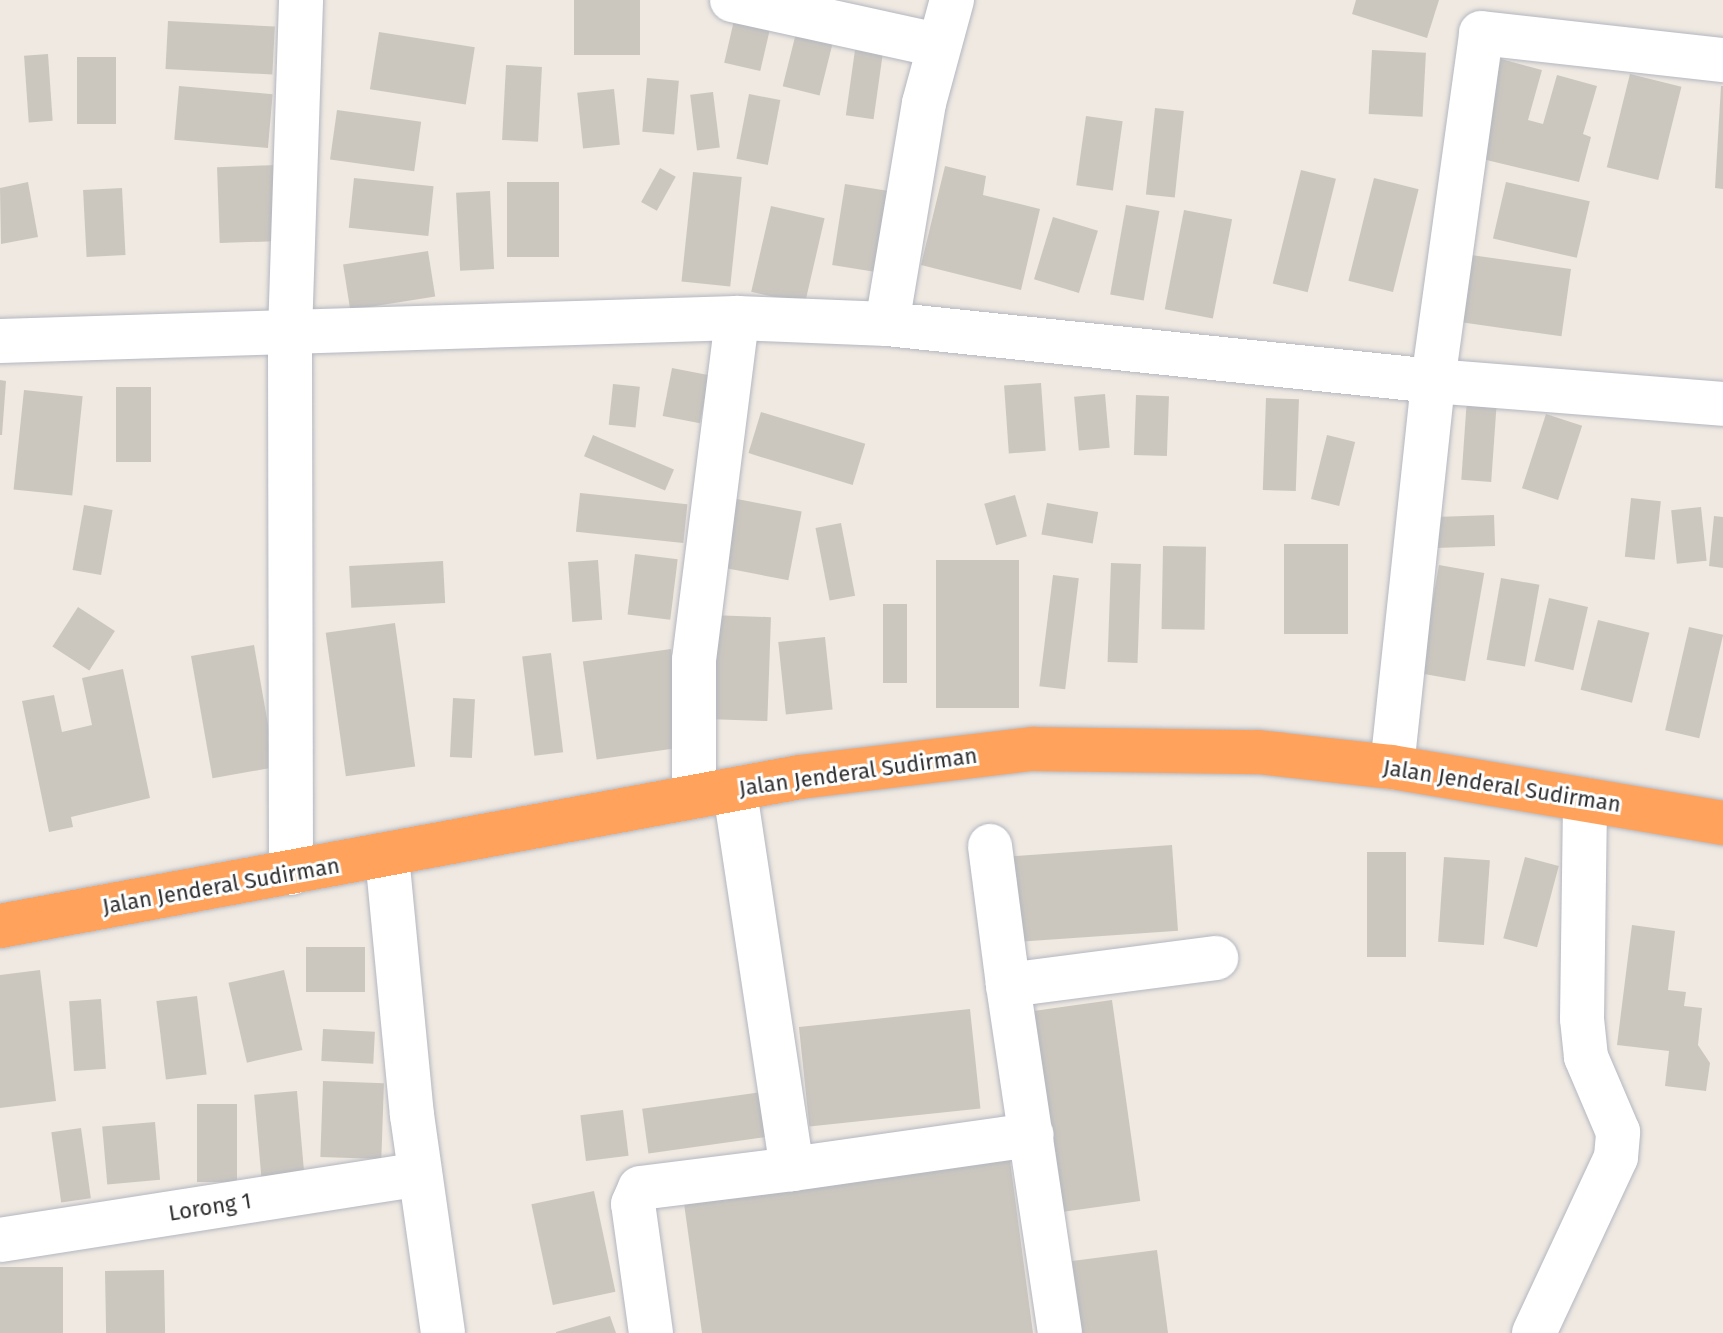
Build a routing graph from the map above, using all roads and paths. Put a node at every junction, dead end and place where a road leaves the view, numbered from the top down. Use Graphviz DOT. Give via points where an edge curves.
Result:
graph roads {
  1 [pos="301,0"];
  2 [pos="732,0"];
  3 [pos="952,0"];
  4 [pos="1482,17"];
  5 [pos="936,45"];
  6 [pos="1723,60"];
  7 [pos="737,318"];
  8 [pos="887,324"];
  9 [pos="290,333"];
  10 [pos="0,341"];
  11 [pos="1433,381"];
  12 [pos="1723,404"];
  13 [pos="1392,767"];
  14 [pos="714,793"];
  15 [pos="1585,800"];
  16 [pos="1723,823"];
  17 [pos="990,846"];
  18 [pos="387,856"];
  19 [pos="291,873"];
  20 [pos="0,926"];
  21 [pos="1216,958"];
  22 [pos="1008,985"];
  23 [pos="1032,1135"];
  24 [pos="792,1169"];
  25 [pos="420,1174"];
  26 [pos="0,1240"];
  27 [pos="443,1333"];
  28 [pos="651,1333"];
  29 [pos="1060,1333"];
  30 [pos="1534,1333"];
  1 -- 9 [label="street"];
  2 -- 5 [label="street"];
  3 -- 5 [label="street"];
  4 -- 6 [label="street"];
  4 -- 11 [label="street"];
  5 -- 8 [label="street"];
  7 -- 8 [label="street"];
  7 -- 9 [label="street"];
  7 -- 14 [label="street" via="694,660"];
  8 -- 11 [label="street"];
  9 -- 10 [label="street"];
  9 -- 19 [label="street"];
  11 -- 12 [label="street"];
  11 -- 13 [label="street"];
  13 -- 14 [label="highway, Jalan Jenderal Sudirman" via="1258,752 1033,749 881,765"];
  13 -- 15 [label="highway, Jalan Jenderal Sudirman"];
  14 -- 18 [label="highway, Jalan Jenderal Sudirman"];
  14 -- 24 [label="street"];
  15 -- 16 [label="highway, Jalan Jenderal Sudirman"];
  15 -- 30 [label="street" via="1582,1019 1586,1057 1618,1132 1616,1157"];
  17 -- 22 [label="street"];
  18 -- 19 [label="highway, Jalan Jenderal Sudirman"];
  18 -- 25 [label="street"];
  19 -- 20 [label="highway, Jalan Jenderal Sudirman"];
  21 -- 22 [label="street"];
  22 -- 23 [label="street"];
  23 -- 24 [label="street"];
  23 -- 29 [label="street"];
  24 -- 28 [label="street" via="640,1188 633,1204"];
  25 -- 26 [label="street, Lorong 1"];
  25 -- 27 [label="street"];
}
